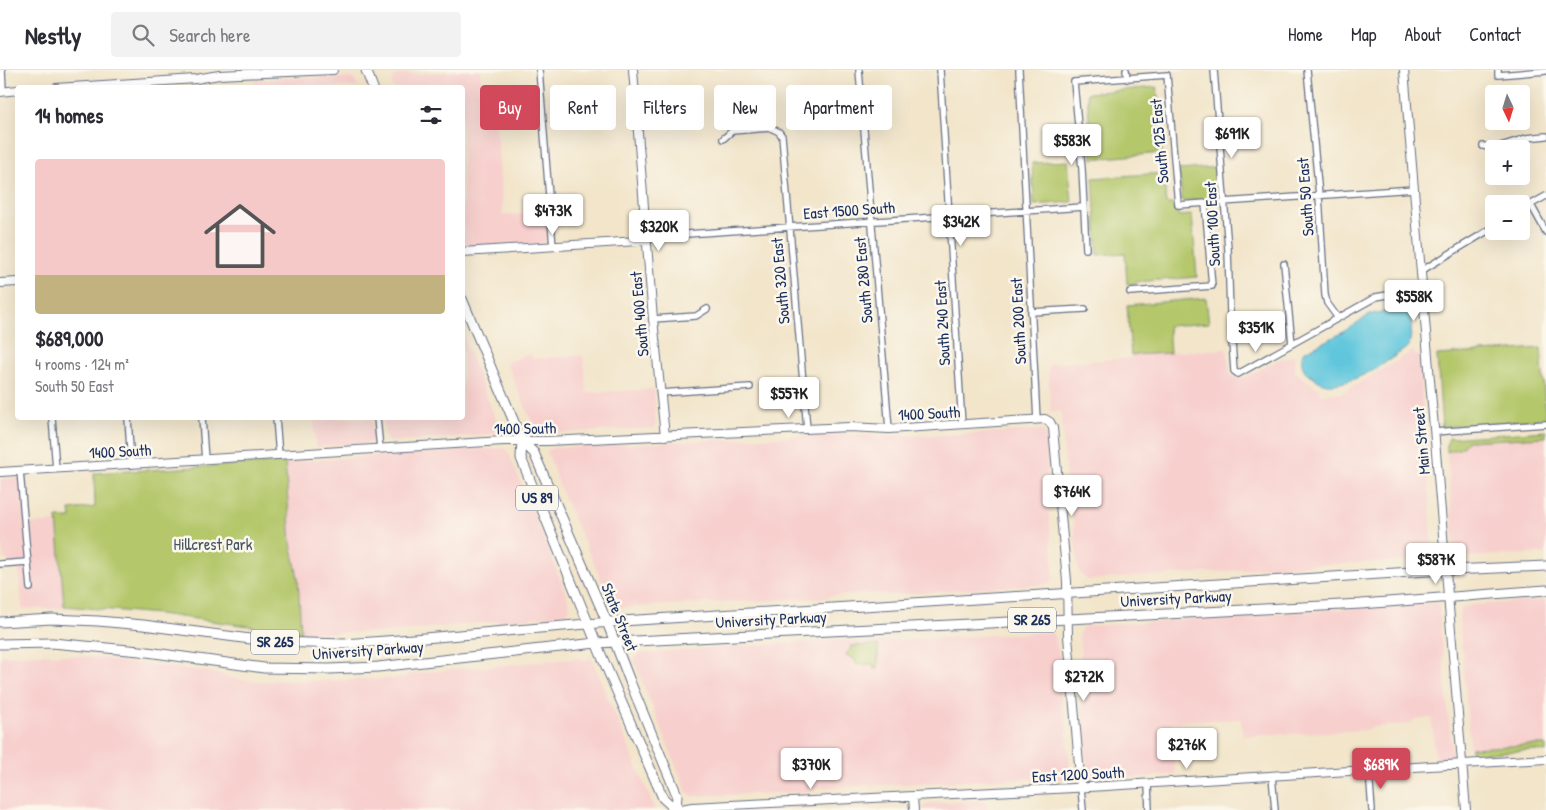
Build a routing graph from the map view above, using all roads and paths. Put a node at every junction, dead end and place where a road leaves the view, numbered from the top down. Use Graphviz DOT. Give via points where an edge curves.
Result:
graph roads {
  1 [pos="2,70"];
  2 [pos="333,70"];
  3 [pos="366,70"];
  4 [pos="539,70"];
  5 [pos="633,70"];
  6 [pos="860,70"];
  7 [pos="940,70"];
  8 [pos="1019,70"];
  9 [pos="1126,70"];
  10 [pos="1214,70"];
  11 [pos="1307,70"];
  12 [pos="1404,70"];
  13 [pos="1546,71"];
  14 [pos="1498,72"];
  15 [pos="219,73"];
  16 [pos="1127,79"];
  17 [pos="126,85"];
  18 [pos="372,85"];
  19 [pos="15,90"];
  20 [pos="2,91"];
  21 [pos="1546,136"];
  22 [pos="723,139"];
  23 [pos="1484,146"];
  24 [pos="1414,189"];
  25 [pos="1319,195"];
  26 [pos="1546,196"];
  27 [pos="1225,201"];
  28 [pos="1206,203"];
  29 [pos="1531,205"];
  30 [pos="1083,207"];
  31 [pos="1025,211"];
  32 [pos="949,217"];
  33 [pos="872,222"];
  34 [pos="790,227"];
  35 [pos="1485,232"];
  36 [pos="1546,232"];
  37 [pos="647,239"];
  38 [pos="553,247"];
  39 [pos="1086,249"];
  40 [pos="465,252"];
  41 [pos="1284,264"];
  42 [pos="1421,271"];
  43 [pos="15,282"];
  44 [pos="0,283"];
  45 [pos="1422,289"];
  46 [pos="1130,292"];
  47 [pos="465,306"];
  48 [pos="707,309"];
  49 [pos="1085,309"];
  50 [pos="1031,312"];
  51 [pos="653,318"];
  52 [pos="1338,318"];
  53 [pos="1292,344"];
  54 [pos="750,387"];
  55 [pos="660,393"];
  56 [pos="52,420"];
  57 [pos="128,420"];
  58 [pos="202,420"];
  59 [pos="276,420"];
  60 [pos="377,420"];
  61 [pos="1037,420"];
  62 [pos="962,424"];
  63 [pos="1546,424"];
  64 [pos="807,429"];
  65 [pos="889,429"];
  66 [pos="1434,432"];
  67 [pos="665,436"];
  68 [pos="522,441"];
  69 [pos="380,449"];
  70 [pos="279,456"];
  71 [pos="205,460"];
  72 [pos="131,464"];
  73 [pos="56,469"];
  74 [pos="20,471"];
  75 [pos="0,472"];
  76 [pos="27,562"];
  77 [pos="0,564"];
  78 [pos="1546,566"];
  79 [pos="1446,571"];
  80 [pos="30,588"];
  81 [pos="1546,590"];
  82 [pos="1067,594"];
  83 [pos="1448,597"];
  84 [pos="1067,618"];
  85 [pos="0,622"];
  86 [pos="607,622"];
  87 [pos="589,623"];
  88 [pos="615,642"];
  89 [pos="596,643"];
  90 [pos="0,644"];
  91 [pos="1546,759"];
  92 [pos="1462,764"];
  93 [pos="1369,771"];
  94 [pos="1272,776"];
  95 [pos="1148,784"];
  96 [pos="1081,788"];
  97 [pos="913,797"];
  98 [pos="676,810"];
  99 [pos="914,810"];
  100 [pos="1083,810"];
  101 [pos="1150,810"];
  102 [pos="1275,810"];
  103 [pos="1372,810"];
  104 [pos="1466,810"];
  1 -- 20 [label="street"];
  2 -- 15 [label="street"];
  3 -- 18 [label="main road"];
  4 -- 38 [label="street"];
  5 -- 37 [label="street, South 400 East"];
  6 -- 33 [label="street, South 280 East"];
  7 -- 32 [label="street, South 240 East"];
  8 -- 31 [label="street, South 200 East"];
  9 -- 16 [label="street"];
  10 -- 27 [label="street, South 100 East"];
  11 -- 25 [label="street, South 50 East"];
  12 -- 24 [label="street, Main Street"];
  13 -- 14 [label="street"];
  15 -- 17 [label="street" via="196,82"];
  16 -- 28 [label="street, South 125 East" via="1168,76 1178,205"];
  16 -- 30 [label="street" via="1074,82"];
  19 -- 20 [label="street"];
  21 -- 23 [label="street" via="1526,138 1494,148"];
  22 -- 34 [label="street, South 320 East" via="732,131 771,128 780,132"];
  24 -- 25 [label="street"];
  24 -- 42 [label="street, Main Street"];
  25 -- 27 [label="street"];
  25 -- 52 [label="street, South 50 East" via="1325,295"];
  26 -- 29 [label="street"];
  27 -- 28 [label="street"];
  27 -- 53 [label="street, South 100 East" via="1234,371 1238,374"];
  28 -- 46 [label="street" via="1212,286"];
  29 -- 36 [label="street"];
  30 -- 31 [label="street, East 1500 South"];
  30 -- 39 [label="street"];
  31 -- 32 [label="street, East 1500 South"];
  31 -- 50 [label="street, South 200 East"];
  32 -- 33 [label="street, East 1500 South"];
  32 -- 62 [label="street, South 240 East"];
  33 -- 34 [label="street, East 1500 South"];
  33 -- 65 [label="street, South 280 East"];
  34 -- 37 [label="street, East 1500 South"];
  34 -- 64 [label="street, South 320 East"];
  35 -- 42 [label="street"];
  37 -- 38 [label="street"];
  37 -- 51 [label="street, South 400 East"];
  38 -- 40 [label="street"];
  41 -- 53 [label="street"];
  42 -- 45 [label="street, Main Street"];
  43 -- 44 [label="street"];
  45 -- 52 [label="street" via="1376,297"];
  45 -- 66 [label="street, Main Street"];
  47 -- 68 [label="main road, State Street / US 89"];
  48 -- 51 [label="street" via="696,316"];
  49 -- 50 [label="street"];
  50 -- 61 [label="street, South 200 East"];
  51 -- 55 [label="street, South 400 East"];
  52 -- 53 [label="street"];
  54 -- 55 [label="street"];
  55 -- 67 [label="street, South 400 East"];
  56 -- 73 [label="street"];
  57 -- 72 [label="street"];
  58 -- 71 [label="street"];
  59 -- 70 [label="street"];
  60 -- 69 [label="street"];
  61 -- 62 [label="street, 1400 South"];
  61 -- 82 [label="street, 1400 South" via="1045,419 1053,428"];
  62 -- 65 [label="street, 1400 South"];
  63 -- 66 [label="street"];
  64 -- 65 [label="street, 1400 South"];
  64 -- 67 [label="street, 1400 South"];
  66 -- 79 [label="street, Main Street"];
  67 -- 68 [label="street, 1400 South"];
  68 -- 69 [label="street, 1400 South"];
  68 -- 86 [label="main road, State Street / US 89" via="534,453"];
  68 -- 87 [label="main road, State Street / US 89" via="521,458"];
  69 -- 70 [label="street, 1400 South"];
  70 -- 71 [label="street, 1400 South"];
  71 -- 72 [label="street, 1400 South"];
  72 -- 73 [label="street, 1400 South"];
  73 -- 74 [label="street, 1400 South"];
  74 -- 75 [label="street, 1400 South"];
  74 -- 76 [label="street"];
  76 -- 77 [label="street"];
  76 -- 80 [label="street"];
  78 -- 79 [label="main road, SR 265"];
  79 -- 82 [label="main road, University Parkway / SR 265"];
  79 -- 83 [label="street, Main Street"];
  81 -- 83 [label="main road, University Parkway / SR 265"];
  82 -- 84 [label="street"];
  82 -- 86 [label="main road, University Parkway / SR 265"];
  83 -- 84 [label="main road, University Parkway / SR 265"];
  83 -- 92 [label="street, Main Street"];
  84 -- 88 [label="main road, University Parkway / SR 265"];
  84 -- 96 [label="street"];
  85 -- 87 [label="main road, University Parkway / SR 265" via="105,622 274,642 320,644 404,640"];
  86 -- 87 [label="main road, University Parkway / SR 265"];
  86 -- 88 [label="main road, State Street / US 89"];
  87 -- 89 [label="main road, State Street / US 89"];
  88 -- 89 [label="main road, University Parkway / SR 265"];
  88 -- 98 [label="main road, State Street / US 89" via="677,795"];
  89 -- 90 [label="main road, University Parkway / SR 265" via="378,667 312,669 264,668 140,650 52,643"];
  89 -- 98 [label="main road, State Street / US 89" via="663,798"];
  91 -- 92 [label="street, East 1200 South"];
  92 -- 93 [label="street, East 1200 South"];
  92 -- 104 [label="street, Main Street"];
  93 -- 94 [label="street, East 1200 South"];
  93 -- 103 [label="street"];
  94 -- 95 [label="street, East 1200 South"];
  94 -- 102 [label="street"];
  95 -- 96 [label="street, East 1200 South"];
  95 -- 101 [label="street"];
  96 -- 97 [label="street, East 1200 South"];
  96 -- 100 [label="street"];
  97 -- 98 [label="street, East 1200 South"];
  97 -- 99 [label="street"];
}
